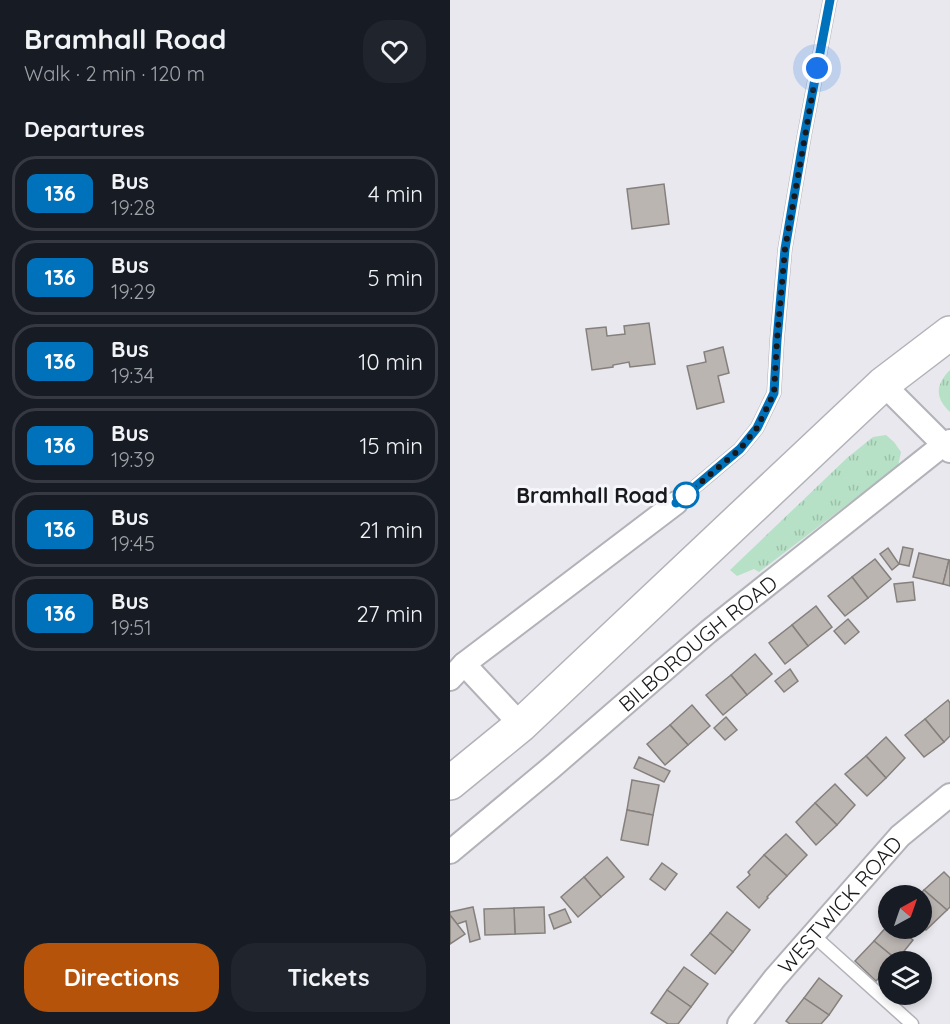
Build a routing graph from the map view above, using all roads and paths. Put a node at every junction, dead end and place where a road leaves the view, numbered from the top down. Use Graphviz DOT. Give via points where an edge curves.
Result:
graph roads {
  1 [pos="830,0"];
  2 [pos="950,333"];
  3 [pos="883,384"];
  4 [pos="948,445"];
  5 [pos="676,503"];
  6 [pos="457,672"];
  7 [pos="521,725"];
  8 [pos="450,783"];
  9 [pos="950,795"];
  10 [pos="450,852"];
  11 [pos="813,935"];
  12 [pos="739,1024"];
  13 [pos="912,1024"];
  1 -- 5 [label="lane" via="785,249 774,393 757,428 740,449"];
  2 -- 3 [label="main road"];
  3 -- 4 [label="street"];
  3 -- 7 [label="main road"];
  4 -- 10 [label="street, BILBOROUGH ROAD" via="708,632"];
  5 -- 6 [label="street"];
  6 -- 7 [label="street"];
  7 -- 8 [label="main road"];
  9 -- 11 [label="street, WESTWICK ROAD" via="900,836"];
  11 -- 12 [label="street, WESTWICK ROAD"];
  11 -- 13 [label="lane"];
}
